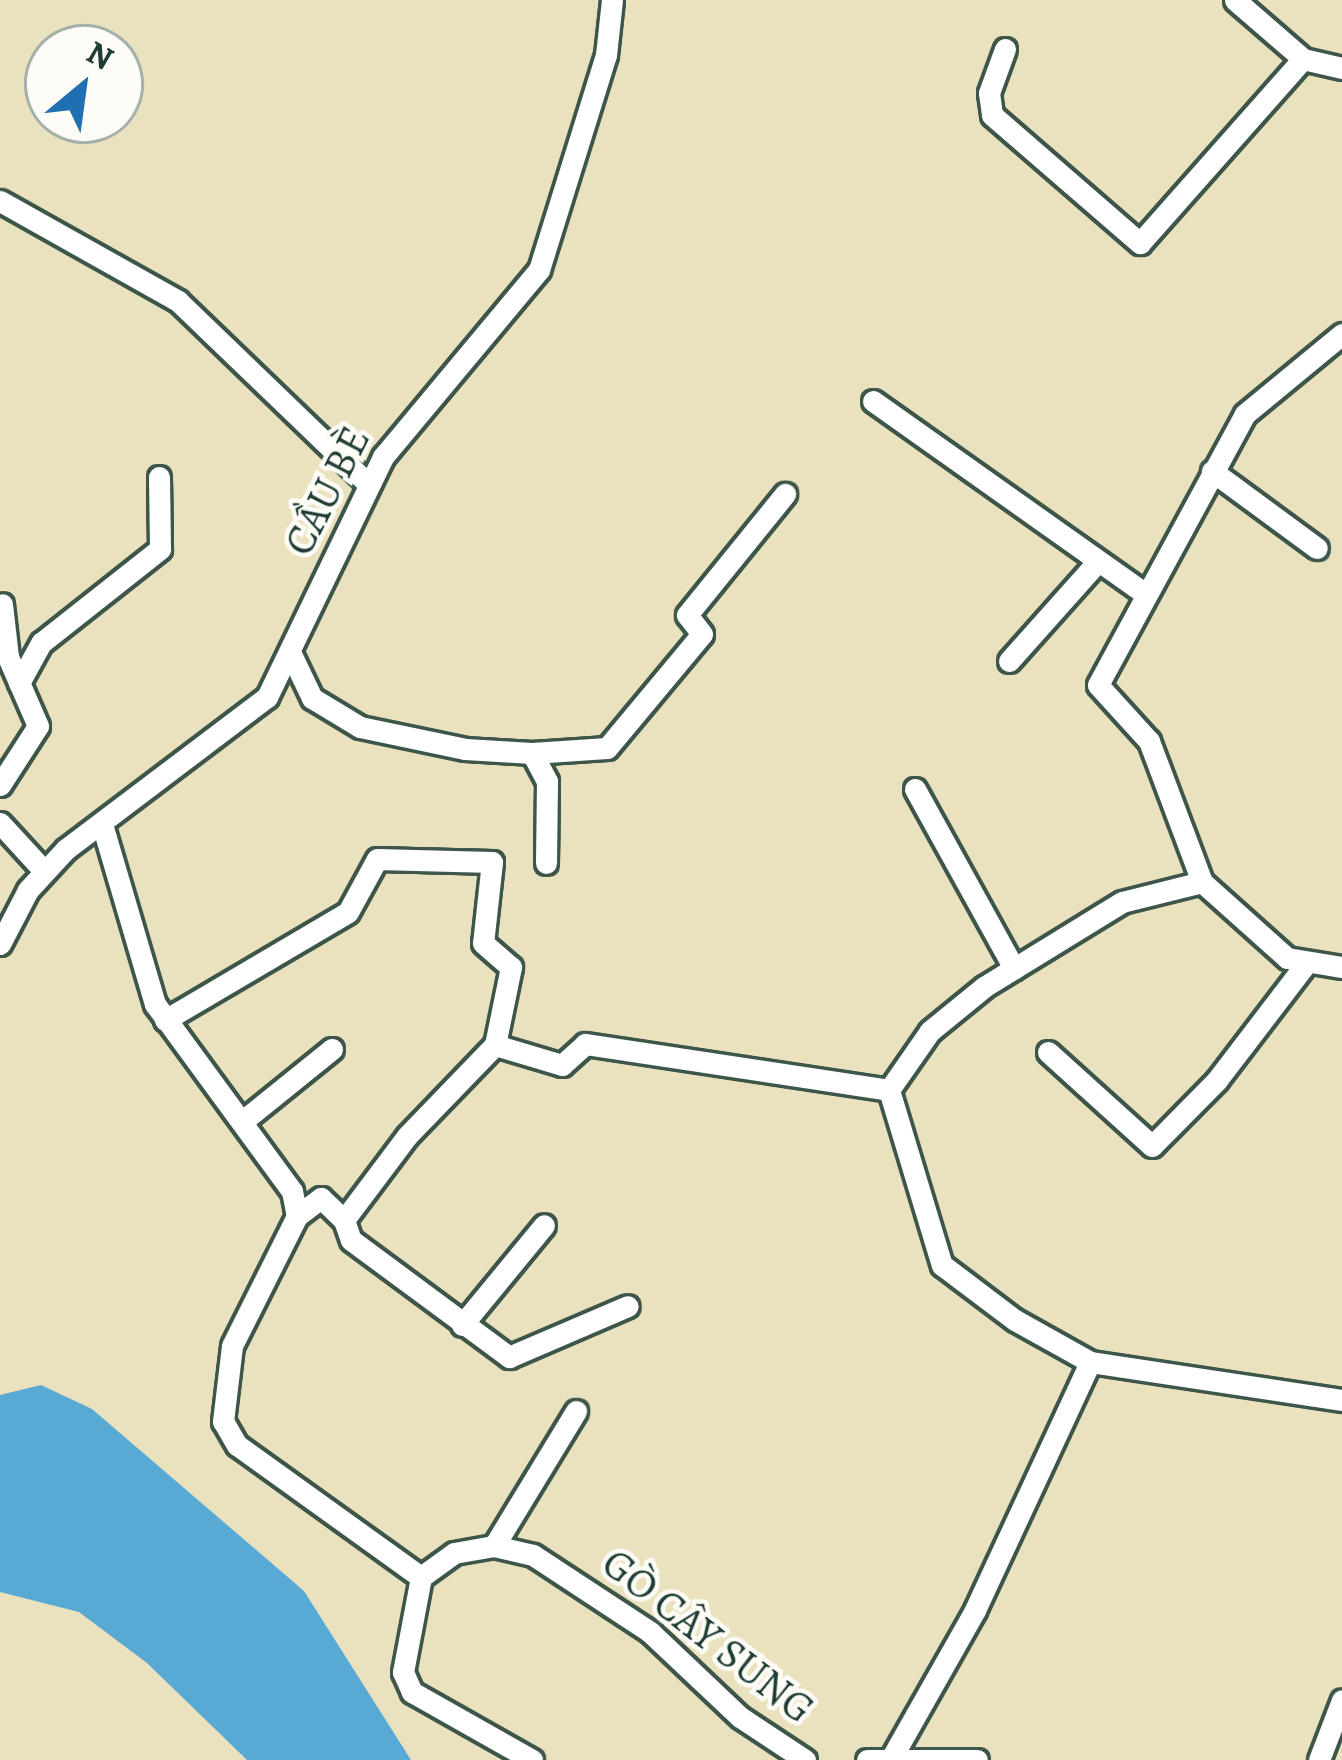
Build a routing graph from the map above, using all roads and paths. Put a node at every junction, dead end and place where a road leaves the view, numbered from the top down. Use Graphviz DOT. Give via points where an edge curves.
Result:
graph roads {
  1 [pos="613,0"];
  2 [pos="1235,0"];
  3 [pos="1005,49"];
  4 [pos="1304,58"];
  5 [pos="1342,68"];
  6 [pos="0,201"];
  7 [pos="1342,334"];
  8 [pos="873,401"];
  9 [pos="1212,471"];
  10 [pos="158,477"];
  11 [pos="369,485"];
  12 [pos="785,494"];
  13 [pos="1317,548"];
  14 [pos="1098,561"];
  15 [pos="1144,593"];
  16 [pos="2,604"];
  17 [pos="291,654"];
  18 [pos="1009,661"];
  19 [pos="19,683"];
  20 [pos="532,752"];
  21 [pos="0,784"];
  22 [pos="915,789"];
  23 [pos="0,823"];
  24 [pos="102,824"];
  25 [pos="546,863"];
  26 [pos="43,870"];
  27 [pos="1202,882"];
  28 [pos="0,944"];
  29 [pos="1304,965"];
  30 [pos="1342,967"];
  31 [pos="1014,968"];
  32 [pos="165,1020"];
  33 [pos="495,1045"];
  34 [pos="332,1049"];
  35 [pos="1048,1052"];
  36 [pos="889,1090"];
  37 [pos="244,1120"];
  38 [pos="297,1216"];
  39 [pos="344,1220"];
  40 [pos="544,1226"];
  41 [pos="628,1306"];
  42 [pos="462,1325"];
  43 [pos="1090,1362"];
  44 [pos="1342,1400"];
  45 [pos="576,1411"];
  46 [pos="494,1546"];
  47 [pos="422,1577"];
  48 [pos="1342,1700"];
  49 [pos="892,1757"];
  50 [pos="532,1760"];
  51 [pos="805,1760"];
  52 [pos="867,1760"];
  53 [pos="977,1760"];
  54 [pos="1319,1760"];
  1 -- 11 [label="street, CẦU BÈ" via="606,55 539,270 398,435"];
  2 -- 4 [label="street"];
  3 -- 4 [label="street" via="989,94 992,116 1052,159 1140,243"];
  4 -- 5 [label="street"];
  6 -- 11 [label="street" via="178,301"];
  7 -- 9 [label="street" via="1252,404"];
  8 -- 14 [label="street"];
  9 -- 13 [label="street"];
  9 -- 15 [label="street"];
  10 -- 19 [label="street" via="160,549 40,643"];
  11 -- 17 [label="street, CẦU BÈ"];
  12 -- 20 [label="street" via="687,615 702,634 607,748"];
  14 -- 15 [label="street"];
  14 -- 18 [label="street"];
  15 -- 27 [label="street" via="1098,685 1149,741"];
  16 -- 19 [label="street"];
  17 -- 20 [label="street" via="311,698 360,727 465,749"];
  17 -- 24 [label="street, CẦU BÈ" via="256,708"];
  19 -- 21 [label="street" via="38,726"];
  20 -- 25 [label="street" via="547,781"];
  22 -- 31 [label="street"];
  23 -- 26 [label="street"];
  24 -- 26 [label="street, CẦU BÈ"];
  24 -- 32 [label="street" via="144,981"];
  26 -- 28 [label="street, CẦU BÈ"];
  27 -- 29 [label="street" via="1257,937"];
  27 -- 31 [label="street" via="1122,902"];
  29 -- 30 [label="street"];
  29 -- 35 [label="street" via="1217,1080 1152,1145"];
  31 -- 36 [label="street" via="930,1030"];
  32 -- 33 [label="street" via="348,913 377,859 493,862 483,943 511,967"];
  32 -- 37 [label="street"];
  33 -- 36 [label="street" via="562,1065 585,1043"];
  33 -- 39 [label="street" via="407,1136"];
  34 -- 37 [label="street"];
  36 -- 43 [label="street" via="942,1265"];
  37 -- 38 [label="street" via="292,1191"];
  38 -- 39 [label="street" via="321,1198"];
  38 -- 47 [label="street" via="236,1333 223,1420 253,1459"];
  39 -- 42 [label="street" via="351,1240"];
  40 -- 42 [label="street"];
  41 -- 42 [label="street" via="509,1357"];
  43 -- 44 [label="street"];
  43 -- 49 [label="street" via="975,1610"];
  45 -- 46 [label="street"];
  46 -- 47 [label="street" via="454,1552"];
  46 -- 51 [label="street, GÒ CÂY SUNG" via="533,1555 586,1586 650,1632 740,1717"];
  47 -- 50 [label="street" via="403,1672 412,1692"];
  48 -- 54 [label="street"];
  49 -- 52 [label="street"];
  49 -- 53 [label="street"];
}
